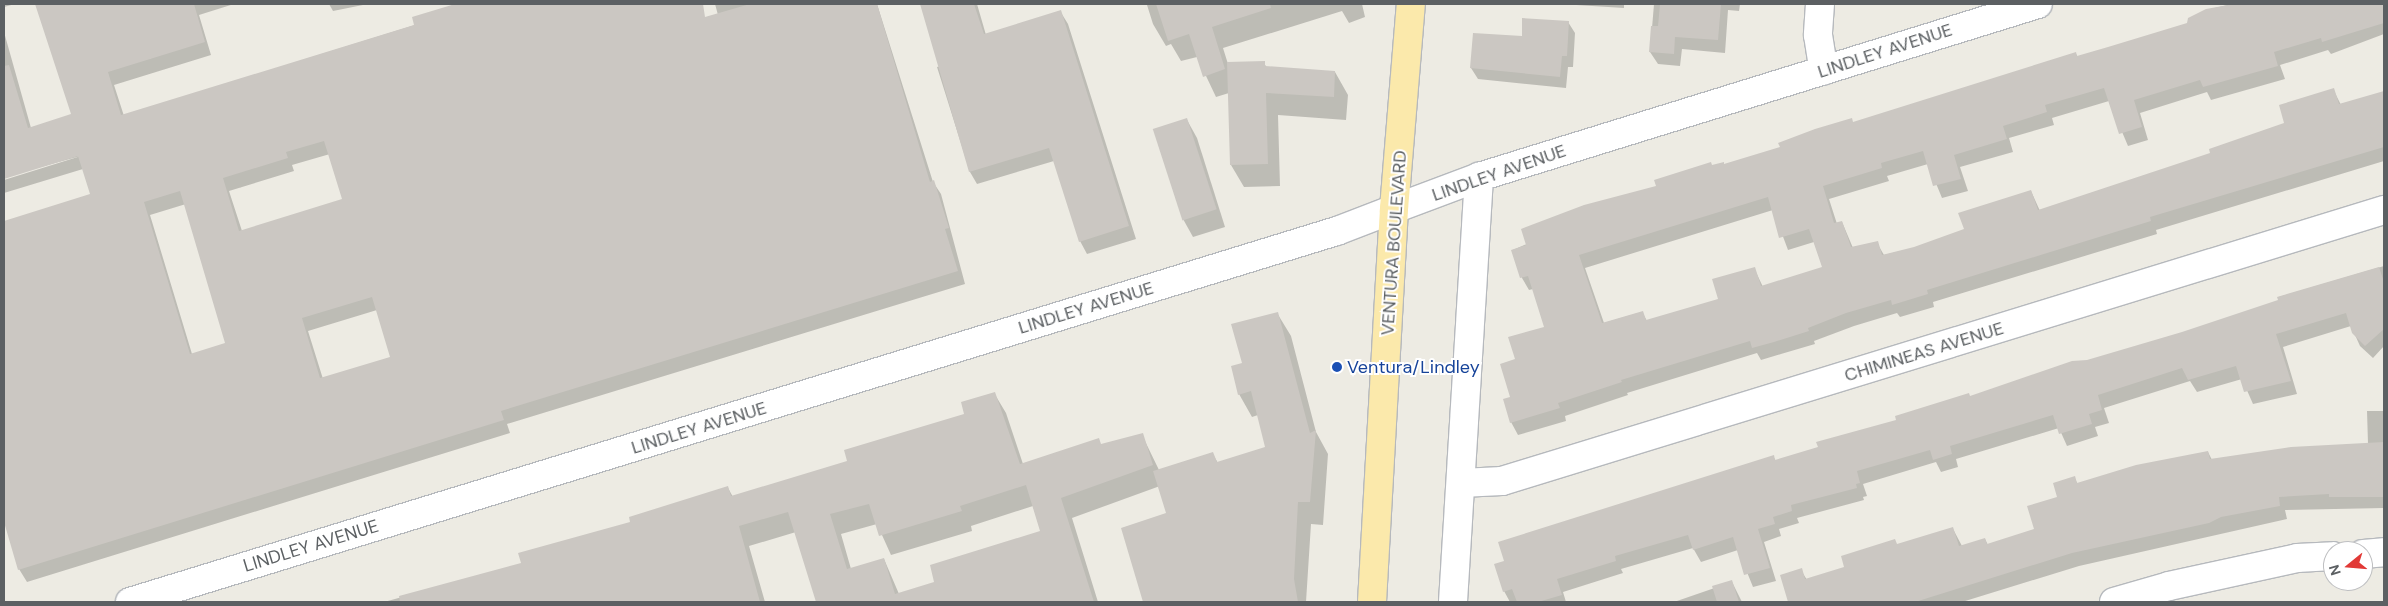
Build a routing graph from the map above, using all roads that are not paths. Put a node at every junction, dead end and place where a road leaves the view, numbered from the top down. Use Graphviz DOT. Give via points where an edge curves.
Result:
graph roads {
  1 [pos="1411,4"];
  2 [pos="1820,4"];
  3 [pos="2038,4"];
  4 [pos="1824,71"];
  5 [pos="1479,177"];
  6 [pos="1394,209"];
  7 [pos="2384,210"];
  8 [pos="1461,483"];
  9 [pos="2323,557"];
  10 [pos="130,602"];
  11 [pos="1372,602"];
  12 [pos="1453,602"];
  13 [pos="2114,602"];
  1 -- 6 [label="main road, VENTURA BOULEVARD"];
  2 -- 4 [label="street" via="1818,35"];
  3 -- 4 [label="street, LINDLEY AVENUE"];
  4 -- 5 [label="street, LINDLEY AVENUE"];
  5 -- 6 [label="street, LINDLEY AVENUE"];
  5 -- 8 [label="street"];
  6 -- 10 [label="street, LINDLEY AVENUE" via="1337,231"];
  6 -- 11 [label="main road, VENTURA BOULEVARD"];
  7 -- 8 [label="street, CHIMINEAS AVENUE" via="1502,481"];
  8 -- 12 [label="street"];
  9 -- 13 [label="street" via="2288,560 2169,586"];
}
